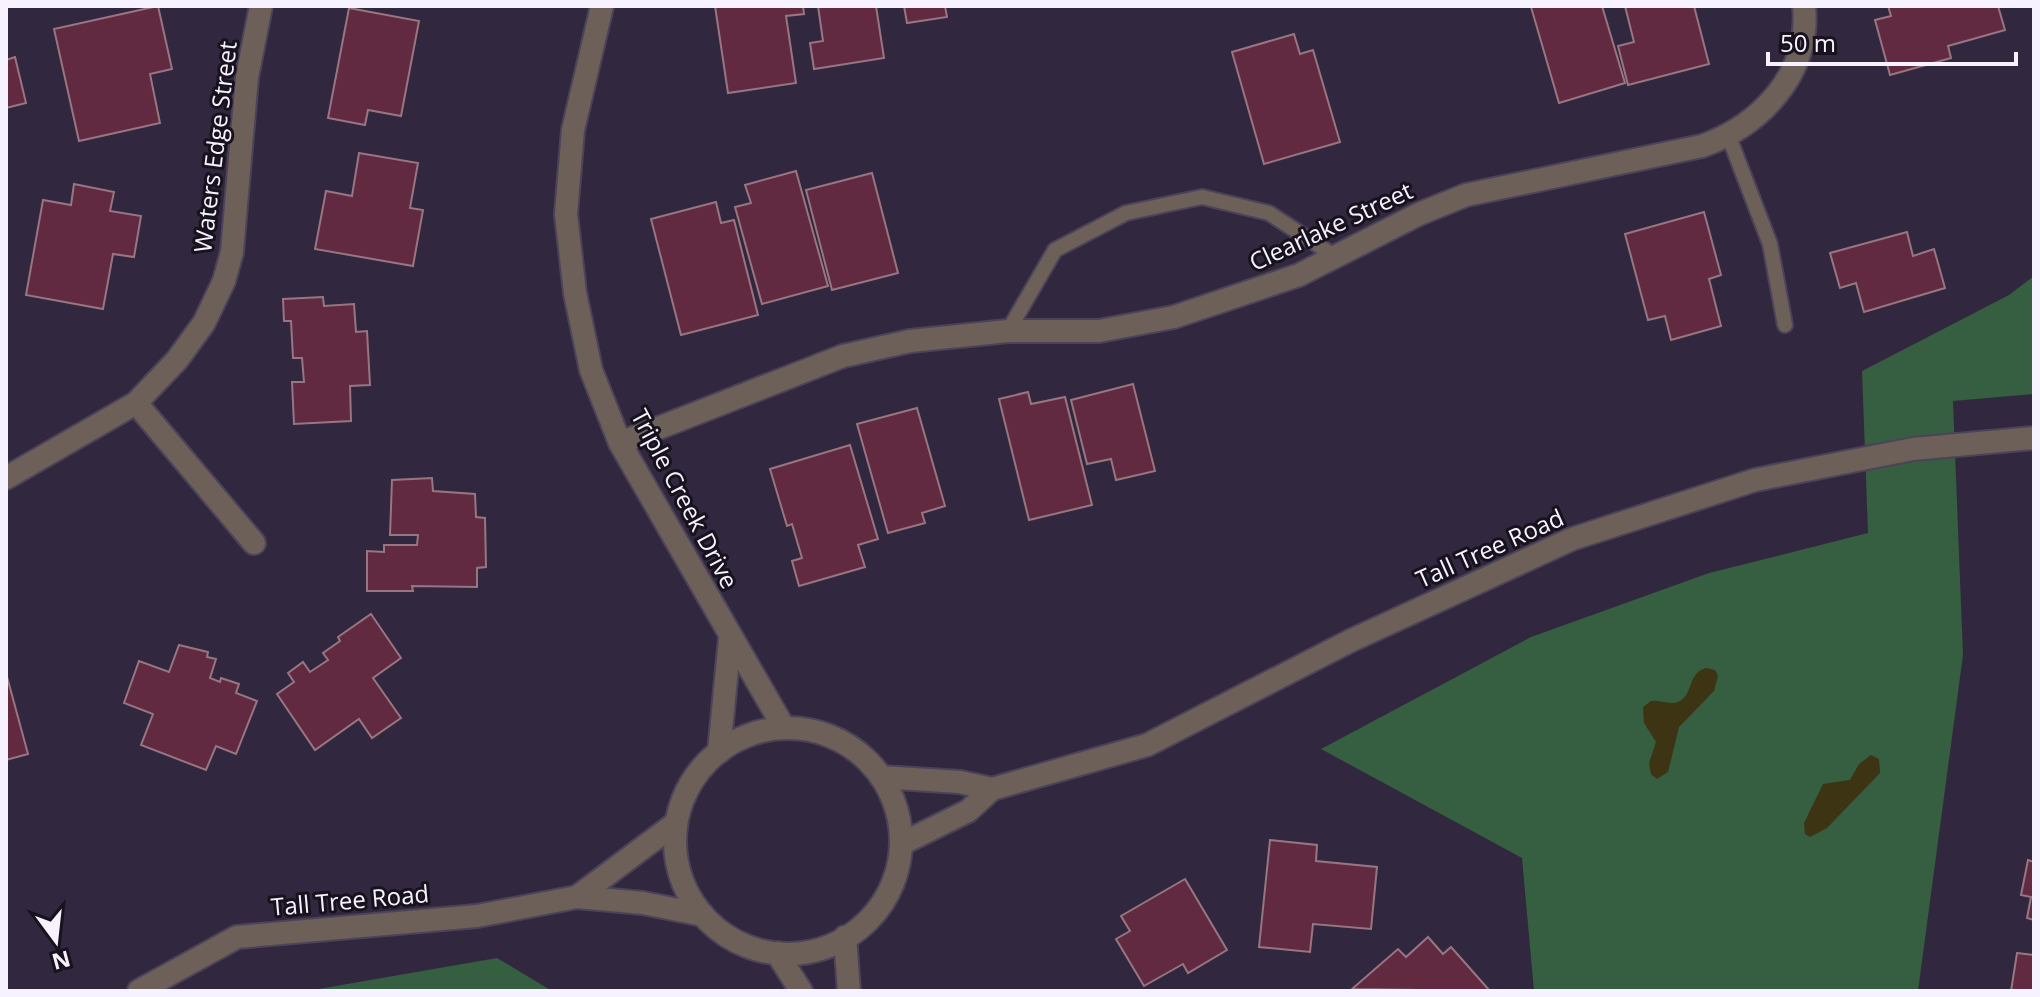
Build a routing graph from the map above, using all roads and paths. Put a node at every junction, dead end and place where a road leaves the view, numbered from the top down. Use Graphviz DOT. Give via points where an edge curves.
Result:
graph roads {
  1 [pos="261,6"];
  2 [pos="602,6"];
  3 [pos="1804,6"];
  4 [pos="1729,137"];
  5 [pos="1336,257"];
  6 [pos="1785,325"];
  7 [pos="1008,331"];
  8 [pos="136,403"];
  9 [pos="2034,438"];
  10 [pos="620,443"];
  11 [pos="6,478"];
  12 [pos="254,543"];
  13 [pos="730,638"];
  14 [pos="784,728"];
  15 [pos="719,752"];
  16 [pos="881,777"];
  17 [pos="992,789"];
  18 [pos="676,823"];
  19 [pos="901,844"];
  20 [pos="577,897"];
  21 [pos="703,915"];
  22 [pos="845,937"];
  23 [pos="777,953"];
  24 [pos="139,991"];
  25 [pos="801,991"];
  26 [pos="849,991"];
  1 -- 8 [label="street, Waters Edge Street" via="247,77 232,252 224,281 204,323"];
  2 -- 10 [label="street, Triple Creek Drive" via="573,130 566,214 591,370"];
  3 -- 4 [label="street, Clearlake Street" via="1800,56 1763,113"];
  4 -- 5 [label="street, Clearlake Street" via="1466,195"];
  4 -- 6 [label="lane" via="1770,244"];
  5 -- 7 [label="street, Clearlake Street" via="1202,310 1149,323 1080,332"];
  5 -- 7 [label="lane" via="1269,213 1202,197 1126,213 1055,250"];
  7 -- 10 [label="street, Clearlake Street" via="910,341 843,356"];
  8 -- 11 [label="street, Waters Edge Street"];
  8 -- 12 [label="street"];
  9 -- 17 [label="street, Tall Tree Road" via="1913,449 1755,480 1572,539 1350,641 1147,745"];
  10 -- 13 [label="street, Triple Creek Drive"];
  13 -- 14 [label="street, Triple Creek Drive"];
  13 -- 15 [label="street"];
  14 -- 15 [label="street" via="743,737"];
  14 -- 16 [label="street" via="839,740"];
  15 -- 18 [label="street" via="690,783"];
  16 -- 17 [label="street, Tall Tree Road"];
  16 -- 19 [label="street" via="894,802"];
  17 -- 19 [label="street, Tall Tree Road" via="968,811"];
  18 -- 20 [label="street, Tall Tree Road"];
  18 -- 21 [label="street" via="678,865 687,892"];
  19 -- 22 [label="street" via="885,898"];
  20 -- 21 [label="street, Tall Tree Road"];
  20 -- 24 [label="street, Tall Tree Road" via="477,916 237,937"];
  21 -- 23 [label="street" via="736,941"];
  22 -- 23 [label="street" via="819,949"];
  22 -- 26 [label="street"];
  23 -- 25 [label="street"];
}
